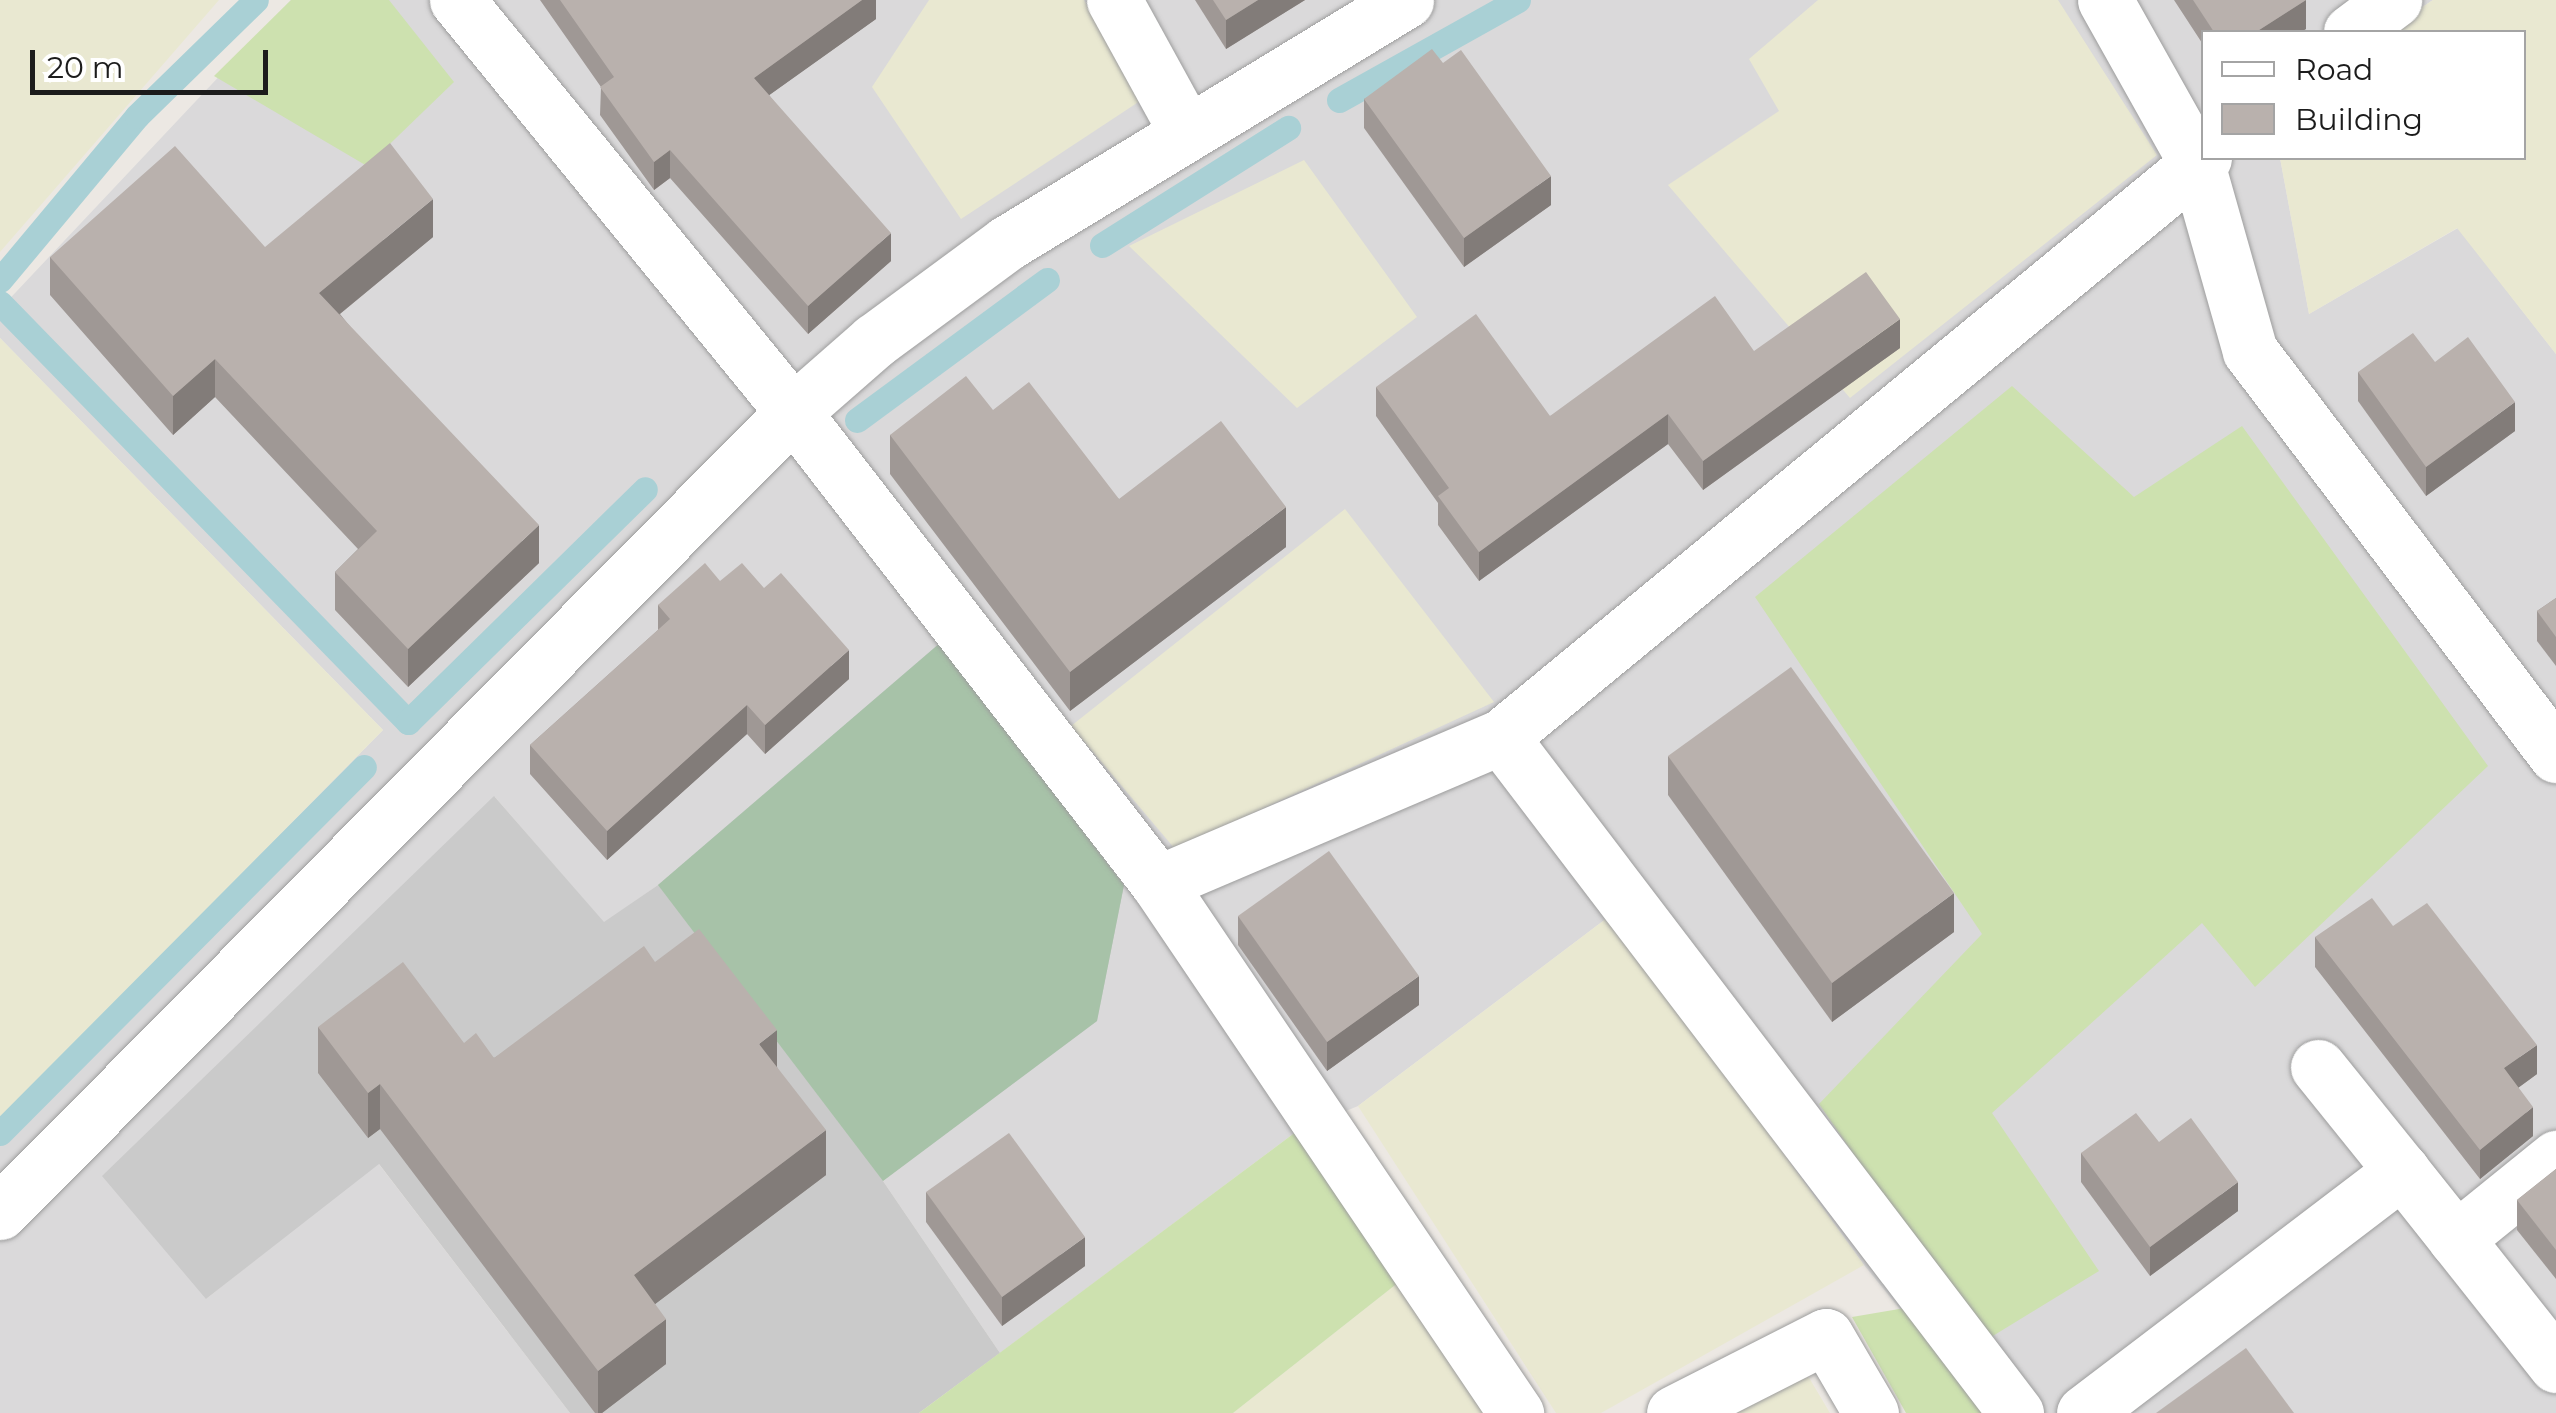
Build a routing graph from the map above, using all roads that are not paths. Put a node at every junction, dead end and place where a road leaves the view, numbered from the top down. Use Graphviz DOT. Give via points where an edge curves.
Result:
graph roads {
  1 [pos="457,0"];
  2 [pos="1114,0"];
  3 [pos="1406,0"];
  4 [pos="2105,0"];
  5 [pos="2394,0"];
  6 [pos="2354,30"];
  7 [pos="1186,130"];
  8 [pos="2200,161"];
  9 [pos="793,412"];
  10 [pos="1502,737"];
  11 [pos="2556,755"];
  12 [pos="1158,883"];
  13 [pos="2318,1066"];
  14 [pos="2556,1158"];
  15 [pos="2402,1171"];
  16 [pos="0,1212"];
  17 [pos="2456,1239"];
  18 [pos="2556,1364"];
  19 [pos="1516,1413"];
  20 [pos="1674,1413"];
  21 [pos="1871,1413"];
  22 [pos="2016,1413"];
  23 [pos="2084,1413"];
  1 -- 9 [label="street"];
  2 -- 7 [label="street"];
  3 -- 7 [label="street"];
  4 -- 8 [label="street"];
  5 -- 6 [label="street"];
  7 -- 9 [label="street" via="992,254 874,341"];
  8 -- 10 [label="street"];
  8 -- 11 [label="street" via="2250,351"];
  9 -- 12 [label="street"];
  9 -- 16 [label="street"];
  10 -- 12 [label="street"];
  10 -- 22 [label="street"];
  12 -- 19 [label="street"];
  13 -- 15 [label="street"];
  14 -- 17 [label="street"];
  15 -- 17 [label="street"];
  15 -- 23 [label="street"];
  17 -- 18 [label="street"];
  20 -- 21 [label="street" via="1826,1336"];
}
